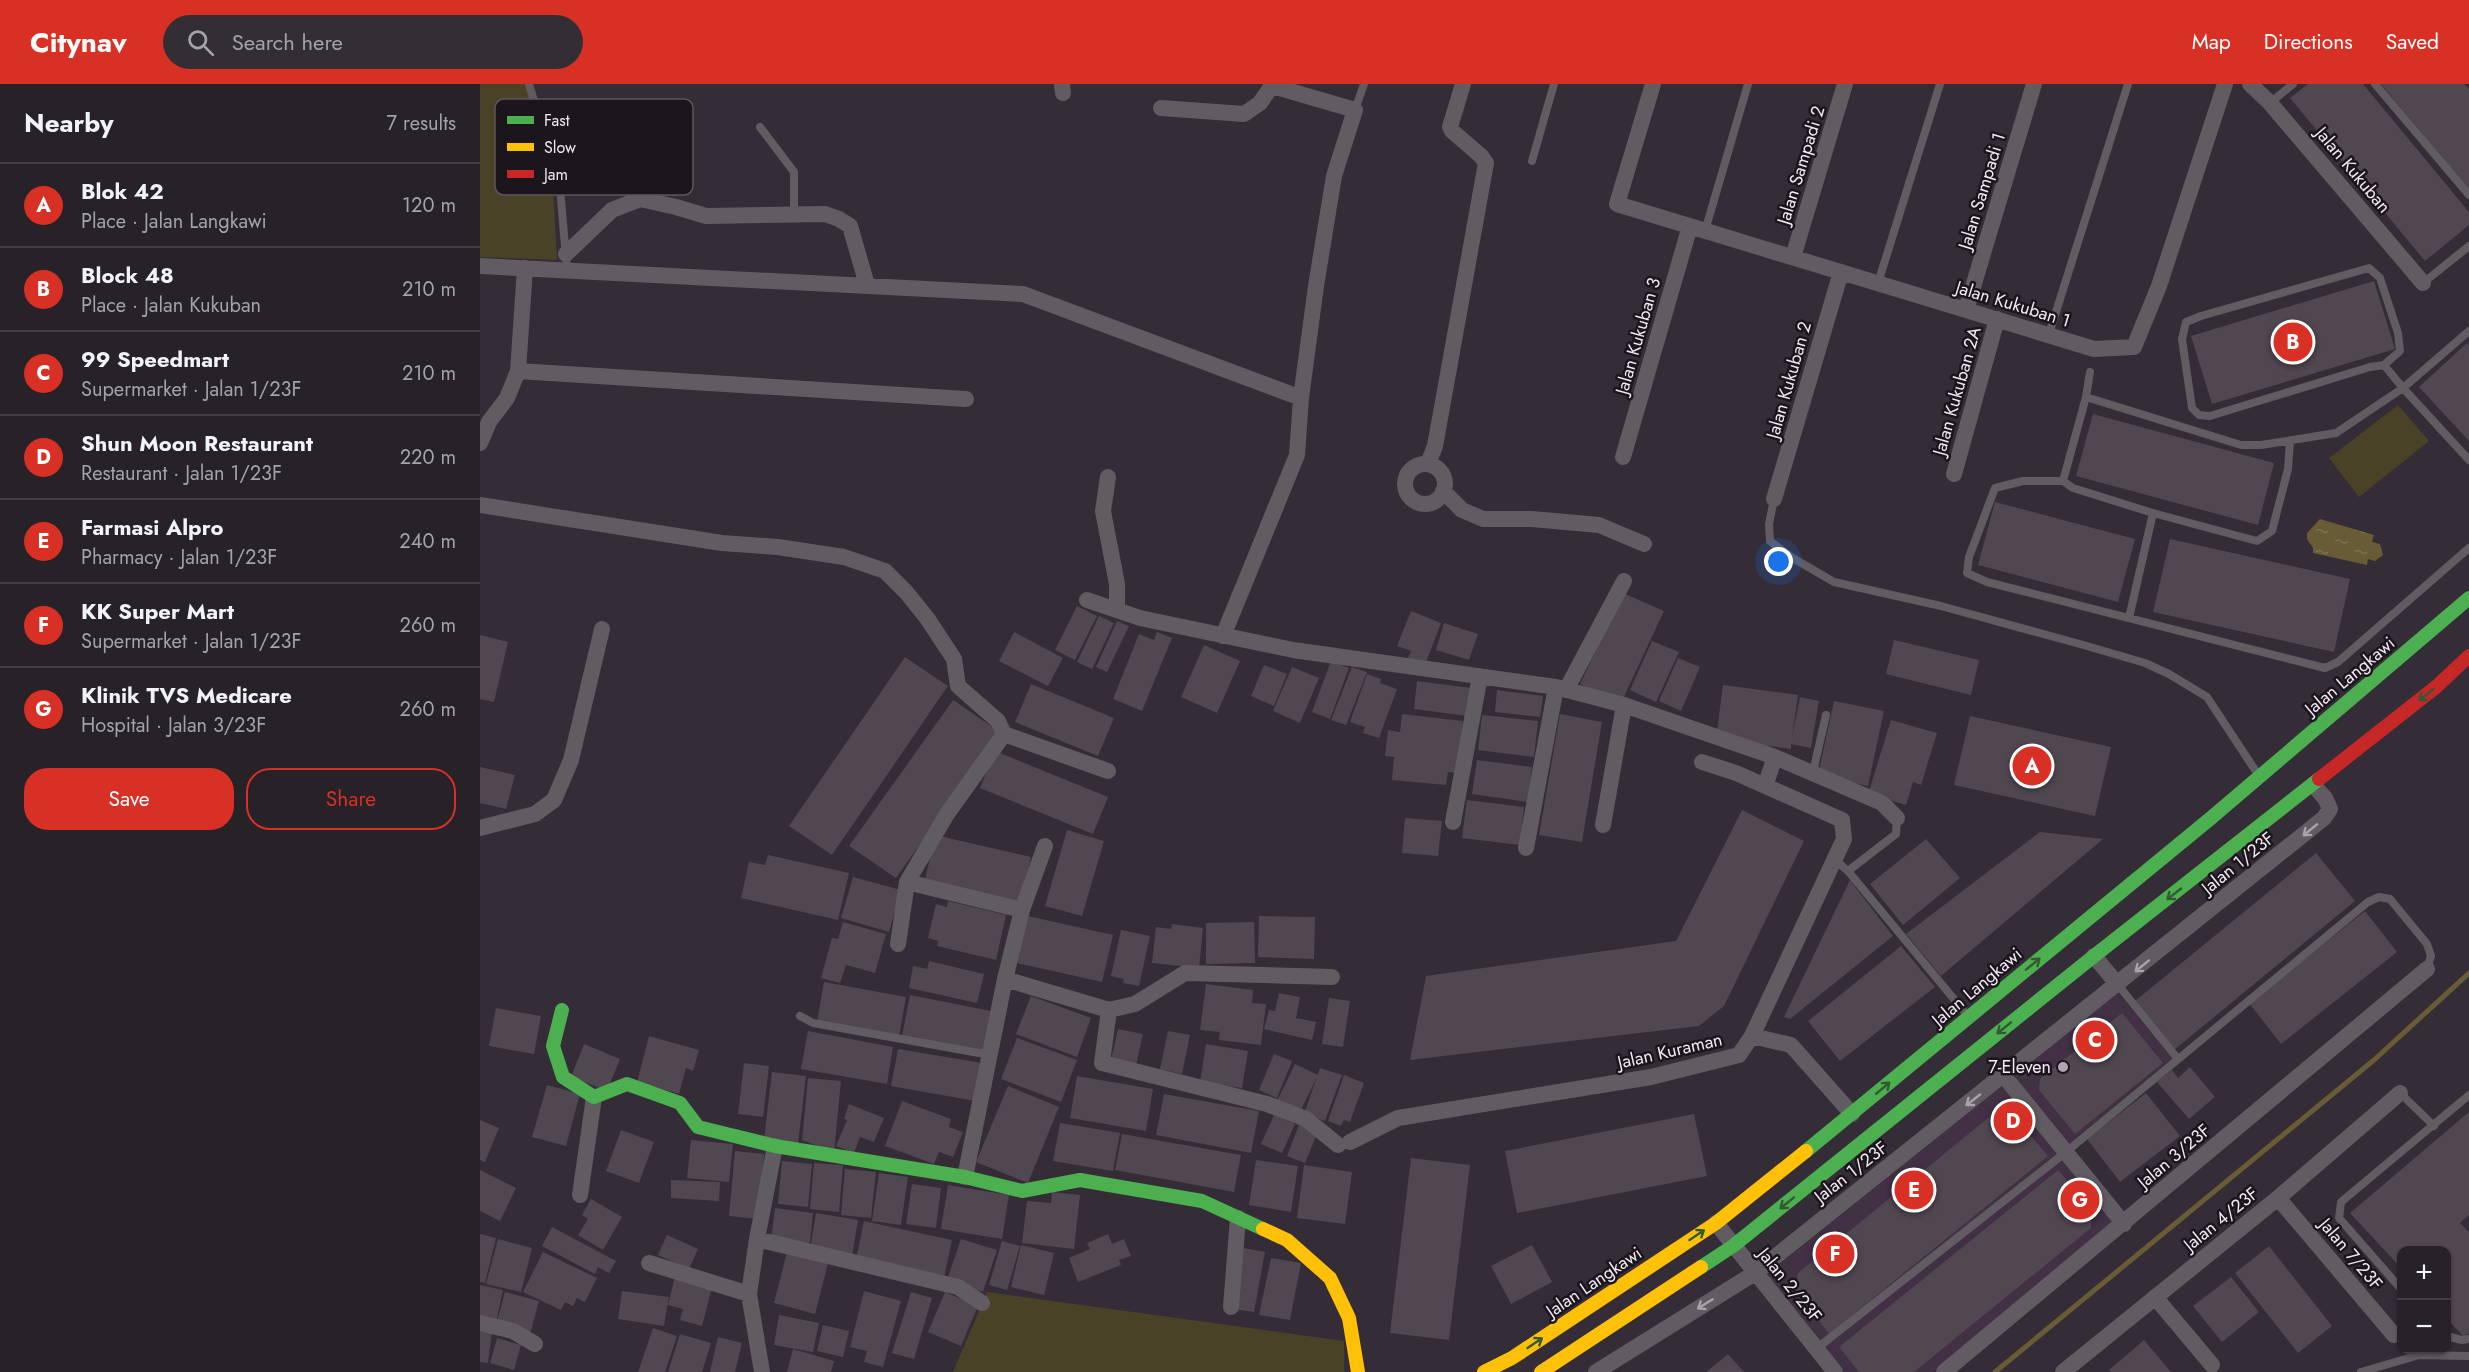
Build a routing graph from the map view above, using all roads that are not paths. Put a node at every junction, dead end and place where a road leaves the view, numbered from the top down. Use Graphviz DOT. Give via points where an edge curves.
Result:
graph roads {
  1 [pos="529,84"];
  2 [pos="1364,84"];
  3 [pos="1463,84"];
  4 [pos="1554,84"];
  5 [pos="1653,84"];
  6 [pos="1748,84"];
  7 [pos="1845,84"];
  8 [pos="1940,84"];
  9 [pos="2034,84"];
  10 [pos="2128,84"];
  11 [pos="2225,84"];
  12 [pos="2250,84"];
  13 [pos="2293,84"];
  14 [pos="2375,84"];
  15 [pos="1273,85"];
  16 [pos="533,99"];
  17 [pos="2270,103"];
  18 [pos="1161,108"];
  19 [pos="1355,110"];
  20 [pos="760,127"];
  21 [pos="1532,161"];
  22 [pos="561,195"];
  23 [pos="2469,195"];
  24 [pos="794,214"];
  25 [pos="1698,229"];
  26 [pos="2469,246"];
  27 [pos="1793,257"];
  28 [pos="566,261"];
  29 [pos="480,266"];
  30 [pos="525,268"];
  31 [pos="1841,272"];
  32 [pos="1878,283"];
  33 [pos="2423,283"];
  34 [pos="867,285"];
  35 [pos="1966,310"];
  36 [pos="1997,319"];
  37 [pos="2469,331"];
  38 [pos="2049,334"];
  39 [pos="2384,365"];
  40 [pos="518,371"];
  41 [pos="2090,372"];
  42 [pos="2403,388"];
  43 [pos="2086,397"];
  44 [pos="1301,398"];
  45 [pos="966,399"];
  46 [pos="2290,441"];
  47 [pos="480,443"];
  48 [pos="1623,457"];
  49 [pos="2469,460"];
  50 [pos="1428,464"];
  51 [pos="1954,474"];
  52 [pos="1108,477"];
  53 [pos="2063,481"];
  54 [pos="1443,491"];
  55 [pos="1774,499"];
  56 [pos="480,505"];
  57 [pos="2153,513"];
  58 [pos="1644,544"];
  59 [pos="2469,548"];
  60 [pos="1624,581"];
  61 [pos="2469,598"];
  62 [pos="1087,600"];
  63 [pos="1118,610"];
  64 [pos="2129,618"];
  65 [pos="602,629"];
  66 [pos="1223,636"];
  67 [pos="2469,656"];
  68 [pos="1480,676"];
  69 [pos="1561,688"];
  70 [pos="1624,705"];
  71 [pos="1826,715"];
  72 [pos="1004,734"];
  73 [pos="1775,756"];
  74 [pos="1702,762"];
  75 [pos="1108,771"];
  76 [pos="1813,772"];
  77 [pos="2260,776"];
  78 [pos="2313,785"];
  79 [pos="1765,786"];
  80 [pos="1897,818"];
  81 [pos="1453,822"];
  82 [pos="1603,825"];
  83 [pos="480,828"];
  84 [pos="1045,846"];
  85 [pos="1526,848"];
  86 [pos="1834,859"];
  87 [pos="1848,870"];
  88 [pos="907,882"];
  89 [pos="1022,910"];
  90 [pos="898,944"];
  91 [pos="2094,956"];
  92 [pos="2427,969"];
  93 [pos="1332,977"];
  94 [pos="1005,978"];
  95 [pos="2118,986"];
  96 [pos="562,1010"];
  97 [pos="1109,1010"];
  98 [pos="800,1016"];
  99 [pos="1969,1016"];
  100 [pos="1752,1036"];
  101 [pos="990,1055"];
  102 [pos="2178,1059"];
  103 [pos="2004,1076"];
  104 [pos="2400,1093"];
  105 [pos="2469,1095"];
  106 [pos="594,1097"];
  107 [pos="1852,1114"];
  108 [pos="2434,1126"];
  109 [pos="775,1146"];
  110 [pos="2066,1152"];
  111 [pos="965,1177"];
  112 [pos="580,1196"];
  113 [pos="2278,1198"];
  114 [pos="1238,1218"];
  115 [pos="1716,1223"];
  116 [pos="2124,1224"];
  117 [pos="757,1239"];
  118 [pos="1733,1246"];
  119 [pos="649,1263"];
  120 [pos="1755,1273"];
  121 [pos="2397,1284"];
  122 [pos="749,1294"];
  123 [pos="2155,1297"];
  124 [pos="982,1303"];
  125 [pos="1231,1307"];
  126 [pos="480,1323"];
  127 [pos="2394,1335"];
  128 [pos="2451,1337"];
  129 [pos="2469,1339"];
  130 [pos="535,1344"];
  131 [pos="1816,1348"];
  132 [pos="2469,1356"];
  133 [pos="2212,1365"];
  134 [pos="762,1372"];
  135 [pos="1358,1372"];
  136 [pos="1484,1372"];
  137 [pos="1541,1372"];
  138 [pos="1596,1372"];
  139 [pos="1835,1372"];
  140 [pos="1944,1372"];
  141 [pos="2063,1372"];
  142 [pos="2361,1372"];
  1 -- 16 [label="lane"];
  2 -- 19 [label="lane"];
  3 -- 50 [label="street" via="1450,127 1486,163 1435,446"];
  4 -- 21 [label="lane"];
  5 -- 25 [label="street, Jalan Kukuban 1" via="1617,204"];
  6 -- 25 [label="lane"];
  7 -- 27 [label="street, Jalan Sampadi 2"];
  8 -- 32 [label="lane"];
  9 -- 35 [label="street, Jalan Sampadi 1"];
  10 -- 38 [label="lane"];
  11 -- 38 [label="street, Jalan Kukuban 1" via="2159,286 2134,347 2094,349"];
  12 -- 17 [label="street, Jalan Kukuban"];
  13 -- 17 [label="lane"];
  14 -- 23 [label="lane"];
  15 -- 18 [label="street" via="1260,103 1244,114"];
  15 -- 19 [label="street"];
  17 -- 33 [label="street, Jalan Kukuban"];
  19 -- 44 [label="street" via="1334,176"];
  20 -- 24 [label="lane" via="794,172"];
  22 -- 28 [label="lane"];
  24 -- 28 [label="street" via="706,216 640,199 612,210"];
  24 -- 34 [label="street" via="825,214 850,226"];
  25 -- 27 [label="street, Jalan Kukuban 1"];
  25 -- 48 [label="street, Jalan Kukuban 3"];
  26 -- 33 [label="lane"];
  27 -- 31 [label="street, Jalan Kukuban 1"];
  28 -- 30 [label="street"];
  28 -- 34 [label="street"];
  29 -- 30 [label="street"];
  30 -- 40 [label="street"];
  31 -- 32 [label="street, Jalan Kukuban 1"];
  31 -- 55 [label="street, Jalan Kukuban 2"];
  32 -- 35 [label="street, Jalan Kukuban 1"];
  34 -- 44 [label="street" via="1023,294"];
  35 -- 36 [label="street, Jalan Kukuban 1"];
  36 -- 38 [label="street, Jalan Kukuban 1"];
  36 -- 51 [label="street, Jalan Kukuban 2A"];
  37 -- 42 [label="lane"];
  39 -- 39 [label="lane" via="2210,416 2199,415 2192,408 2182,339 2186,322 2201,316 2369,268 2380,278 2398,333 2400,351"];
  39 -- 42 [label="lane"];
  40 -- 45 [label="street"];
  40 -- 47 [label="street"];
  41 -- 43 [label="lane"];
  42 -- 46 [label="lane" via="2336,432"];
  42 -- 49 [label="lane"];
  43 -- 46 [label="lane" via="2241,445"];
  43 -- 53 [label="lane"];
  44 -- 66 [label="street" via="1297,455"];
  46 -- 57 [label="lane" via="2288,469 2272,531 2257,541"];
  50 -- 54 [label="street" via="1442,474"];
  50 -- 54 [label="street" via="1415,466 1406,475 1407,494 1423,504 1435,501"];
  52 -- 63 [label="street" via="1103,511"];
  53 -- 57 [label="lane" via="2073,488"];
  53 -- 64 [label="lane" via="2023,481 1995,488 1969,557 1967,573 1987,582"];
  54 -- 58 [label="street" via="1462,510 1483,519 1599,525"];
  55 -- 77 [label="lane" via="1770,541 1833,582 1941,606 2145,663 2169,674 2207,697"];
  56 -- 72 [label="street" via="722,543 778,546 844,557 885,571 920,609 954,659 958,686 998,721"];
  57 -- 64 [label="lane"];
  59 -- 64 [label="lane" via="2338,662 2325,668"];
  60 -- 69 [label="street"];
  61 -- 77 [label="street, Jalan Langkawi"];
  62 -- 63 [label="street"];
  63 -- 66 [label="street"];
  65 -- 83 [label="street" via="571,760 554,800 535,814"];
  66 -- 68 [label="street" via="1293,650"];
  67 -- 78 [label="street, one-way"];
  68 -- 69 [label="street"];
  68 -- 81 [label="street"];
  69 -- 70 [label="street"];
  69 -- 85 [label="street"];
  70 -- 73 [label="street"];
  70 -- 82 [label="street"];
  71 -- 76 [label="lane"];
  72 -- 75 [label="street"];
  72 -- 88 [label="street" via="947,814"];
  73 -- 76 [label="street"];
  73 -- 79 [label="street"];
  74 -- 79 [label="street, Jalan Kuraman"];
  76 -- 80 [label="street" via="1882,803"];
  99 -- 77 [label="street, Jalan Langkawi, one-way"];
  78 -- 91 [label="street, one-way"];
  78 -- 95 [label="street, Jalan 1/23F, one-way" via="2330,809 2324,819"];
  79 -- 86 [label="street, Jalan Kuraman" via="1842,820 1844,839"];
  80 -- 87 [label="lane" via="1896,834"];
  84 -- 89 [label="street"];
  86 -- 87 [label="lane"];
  86 -- 100 [label="street, Jalan Kuraman"];
  87 -- 99 [label="lane"];
  88 -- 89 [label="street"];
  88 -- 90 [label="street"];
  89 -- 94 [label="street"];
  91 -- 95 [label="street"];
  91 -- 118 [label="street, one-way"];
  92 -- 102 [label="lane" via="2431,956 2427,944 2390,899 2379,897 2368,902"];
  92 -- 116 [label="street, Jalan 3/23F"];
  93 -- 97 [label="street" via="1185,972 1135,1004"];
  94 -- 97 [label="street"];
  94 -- 101 [label="street"];
  95 -- 102 [label="lane"];
  95 -- 103 [label="street, Jalan 1/23F"];
  96 -- 106 [label="street" via="553,1046 563,1077"];
  97 -- 100 [label="street, Jalan Kuraman" via="1102,1063 1276,1107 1306,1119 1344,1143 1398,1118 1651,1077 1739,1055"];
  98 -- 101 [label="lane" via="813,1023"];
  107 -- 99 [label="street, Jalan Langkawi, one-way"];
  100 -- 107 [label="street" via="1791,1045"];
  101 -- 111 [label="street"];
  102 -- 110 [label="lane"];
  103 -- 110 [label="street"];
  103 -- 120 [label="street, Jalan 1/23F, one-way"];
  104 -- 108 [label="lane"];
  104 -- 113 [label="street, Jalan 4/23F"];
  105 -- 108 [label="lane"];
  106 -- 109 [label="street" via="627,1084 680,1103 698,1127"];
  106 -- 112 [label="street"];
  107 -- 115 [label="street, Jalan Langkawi"];
  108 -- 121 [label="lane" via="2341,1202 2339,1218"];
  109 -- 111 [label="street"];
  109 -- 117 [label="street"];
  110 -- 116 [label="street"];
  110 -- 131 [label="lane"];
  111 -- 114 [label="street" via="1022,1191 1080,1180 1202,1201"];
  113 -- 123 [label="street, Jalan 4/23F"];
  113 -- 127 [label="street, Jalan 7/23F"];
  114 -- 125 [label="street"];
  114 -- 135 [label="street" via="1287,1240 1330,1278 1349,1318"];
  115 -- 118 [label="street, Jalan 2/23F"];
  136 -- 115 [label="street, Jalan Langkawi, one-way" via="1512,1358"];
  116 -- 140 [label="street, Jalan 3/23F"];
  117 -- 122 [label="street"];
  117 -- 124 [label="street" via="958,1287"];
  118 -- 120 [label="street, Jalan 2/23F"];
  118 -- 137 [label="street"];
  119 -- 122 [label="street"];
  120 -- 131 [label="street, Jalan 2/23F"];
  120 -- 138 [label="street, Jalan 1/23F, one-way"];
  122 -- 134 [label="street"];
  123 -- 133 [label="street"];
  123 -- 141 [label="street, Jalan 4/23F"];
  126 -- 130 [label="street" via="513,1331"];
  128 -- 129 [label="lane"];
  131 -- 139 [label="street, Jalan 2/23F"];
  132 -- 142 [label="lane" via="2419,1355"];
}
